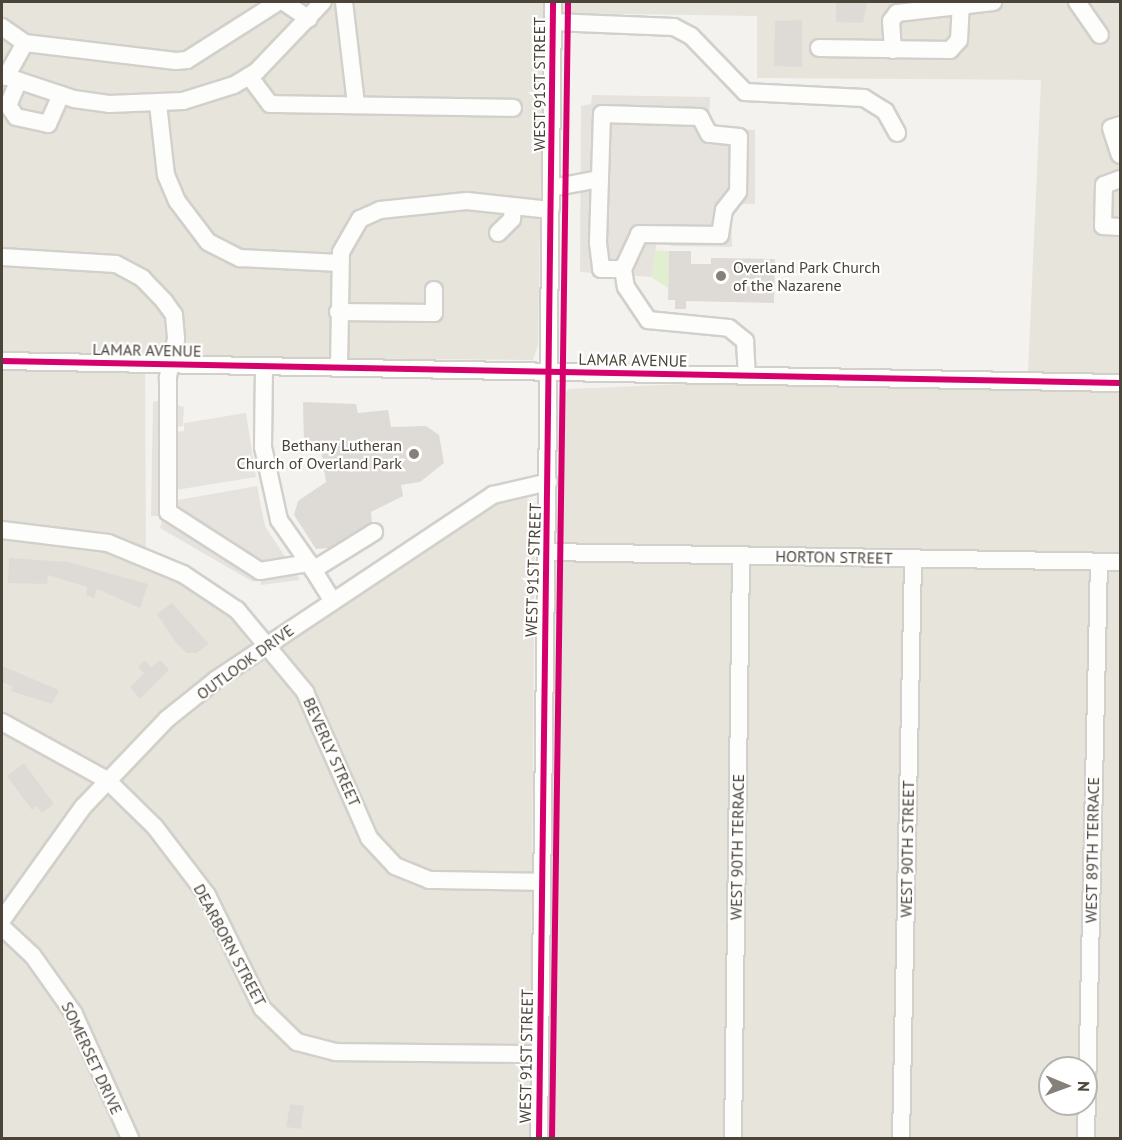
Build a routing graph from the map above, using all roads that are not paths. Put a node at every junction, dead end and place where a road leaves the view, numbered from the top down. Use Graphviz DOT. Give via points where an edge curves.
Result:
graph roads {
  1 [pos="278,2"];
  2 [pos="284,2"];
  3 [pos="323,2"];
  4 [pos="344,2"];
  5 [pos="553,2"];
  6 [pos="993,2"];
  7 [pos="1077,2"];
  8 [pos="962,4"];
  9 [pos="309,19"];
  10 [pos="553,22"];
  11 [pos="2,27"];
  12 [pos="1100,35"];
  13 [pos="25,43"];
  14 [pos="819,48"];
  15 [pos="893,50"];
  16 [pos="249,76"];
  17 [pos="8,78"];
  18 [pos="61,95"];
  19 [pos="158,104"];
  20 [pos="356,104"];
  21 [pos="513,108"];
  22 [pos="1120,125"];
  23 [pos="897,133"];
  24 [pos="1120,155"];
  25 [pos="600,179"];
  26 [pos="1120,179"];
  27 [pos="552,188"];
  28 [pos="513,207"];
  29 [pos="551,210"];
  30 [pos="1120,227"];
  31 [pos="498,233"];
  32 [pos="2,256"];
  33 [pos="340,263"];
  34 [pos="623,269"];
  35 [pos="434,290"];
  36 [pos="338,312"];
  37 [pos="2,361"];
  38 [pos="169,364"];
  39 [pos="264,366"];
  40 [pos="339,367"];
  41 [pos="550,372"];
  42 [pos="747,375"];
  43 [pos="1120,383"];
  44 [pos="549,482"];
  45 [pos="2,530"];
  46 [pos="374,532"];
  47 [pos="547,552"];
  48 [pos="741,555"];
  49 [pos="913,559"];
  50 [pos="1099,562"];
  51 [pos="1120,562"];
  52 [pos="311,566"];
  53 [pos="332,600"];
  54 [pos="268,643"];
  55 [pos="2,722"];
  56 [pos="107,780"];
  57 [pos="542,882"];
  58 [pos="2,920"];
  59 [pos="2,927"];
  60 [pos="540,1054"];
  61 [pos="130,1138"];
  62 [pos="539,1138"];
  63 [pos="733,1138"];
  64 [pos="901,1138"];
  65 [pos="1086,1138"];
  1 -- 13 [label="street" via="188,60"];
  2 -- 9 [label="street"];
  3 -- 9 [label="street"];
  4 -- 20 [label="street"];
  5 -- 10 [label="street, WEST 91ST STREET"];
  6 -- 8 [label="street"];
  7 -- 12 [label="street"];
  8 -- 15 [label="street" via="897,13 891,21"];
  8 -- 15 [label="street" via="959,40 950,50"];
  9 -- 16 [label="street"];
  10 -- 23 [label="street" via="674,27 691,36 745,92 864,98 885,111"];
  10 -- 27 [label="street, WEST 91ST STREET"];
  11 -- 13 [label="street"];
  13 -- 17 [label="street"];
  14 -- 15 [label="street"];
  16 -- 19 [label="street" via="210,95"];
  16 -- 20 [label="street" via="270,104"];
  17 -- 18 [label="street"];
  17 -- 18 [label="street" via="8,105 16,117 48,124"];
  18 -- 19 [label="street" via="109,104"];
  19 -- 33 [label="street" via="166,175 177,201 208,242 240,258"];
  20 -- 21 [label="street"];
  22 -- 24 [label="street" via="1111,128"];
  25 -- 27 [label="street"];
  25 -- 34 [label="street" via="601,269"];
  25 -- 34 [label="street" via="602,114 700,117 709,134 739,137 738,192 724,210 720,235 639,234"];
  26 -- 30 [label="street" via="1104,185 1103,226"];
  27 -- 29 [label="street, WEST 91ST STREET"];
  28 -- 29 [label="street"];
  28 -- 31 [label="street" via="512,219"];
  28 -- 33 [label="street" via="467,201 380,210 360,219 347,234"];
  29 -- 41 [label="street, WEST 91ST STREET"];
  32 -- 38 [label="street" via="84,258 116,264 142,278 174,315 176,339"];
  33 -- 36 [label="street"];
  34 -- 42 [label="street" via="626,286 648,320 729,327 745,341"];
  35 -- 36 [label="street" via="434,313"];
  36 -- 40 [label="street"];
  37 -- 38 [label="street, LAMAR AVENUE"];
  38 -- 39 [label="street, LAMAR AVENUE"];
  38 -- 52 [label="street" via="168,512 260,571"];
  39 -- 40 [label="street, LAMAR AVENUE"];
  39 -- 52 [label="street" via="263,447 279,520"];
  40 -- 41 [label="street, LAMAR AVENUE"];
  41 -- 42 [label="street, LAMAR AVENUE"];
  41 -- 44 [label="street, WEST 91ST STREET"];
  42 -- 43 [label="street, LAMAR AVENUE"];
  44 -- 47 [label="street, WEST 91ST STREET"];
  44 -- 53 [label="street, OUTLOOK DRIVE" via="493,495"];
  45 -- 54 [label="street, BEVERLY STREET" via="78,535 148,556 214,593"];
  46 -- 52 [label="street"];
  47 -- 48 [label="street, HORTON STREET"];
  47 -- 57 [label="street, WEST 91ST STREET"];
  48 -- 49 [label="street, HORTON STREET"];
  48 -- 63 [label="street, WEST 90TH TERRACE"];
  49 -- 50 [label="street, HORTON STREET"];
  49 -- 64 [label="street, WEST 90TH STREET"];
  50 -- 51 [label="street, HORTON STREET"];
  50 -- 65 [label="street, WEST 89TH TERRACE"];
  52 -- 53 [label="street"];
  53 -- 54 [label="street, OUTLOOK DRIVE"];
  54 -- 56 [label="street, OUTLOOK DRIVE" via="168,719"];
  54 -- 57 [label="street, BEVERLY STREET" via="320,720 369,838 395,866 429,880"];
  55 -- 56 [label="street, DEARBORN STREET"];
  56 -- 58 [label="street, OUTLOOK DRIVE"];
  56 -- 60 [label="street, DEARBORN STREET" via="184,860 220,920 262,1008 297,1042 336,1052"];
  57 -- 60 [label="street, WEST 91ST STREET"];
  59 -- 61 [label="street, SOMERSET DRIVE" via="33,956 74,1014"];
  60 -- 62 [label="street, WEST 91ST STREET"];
}
